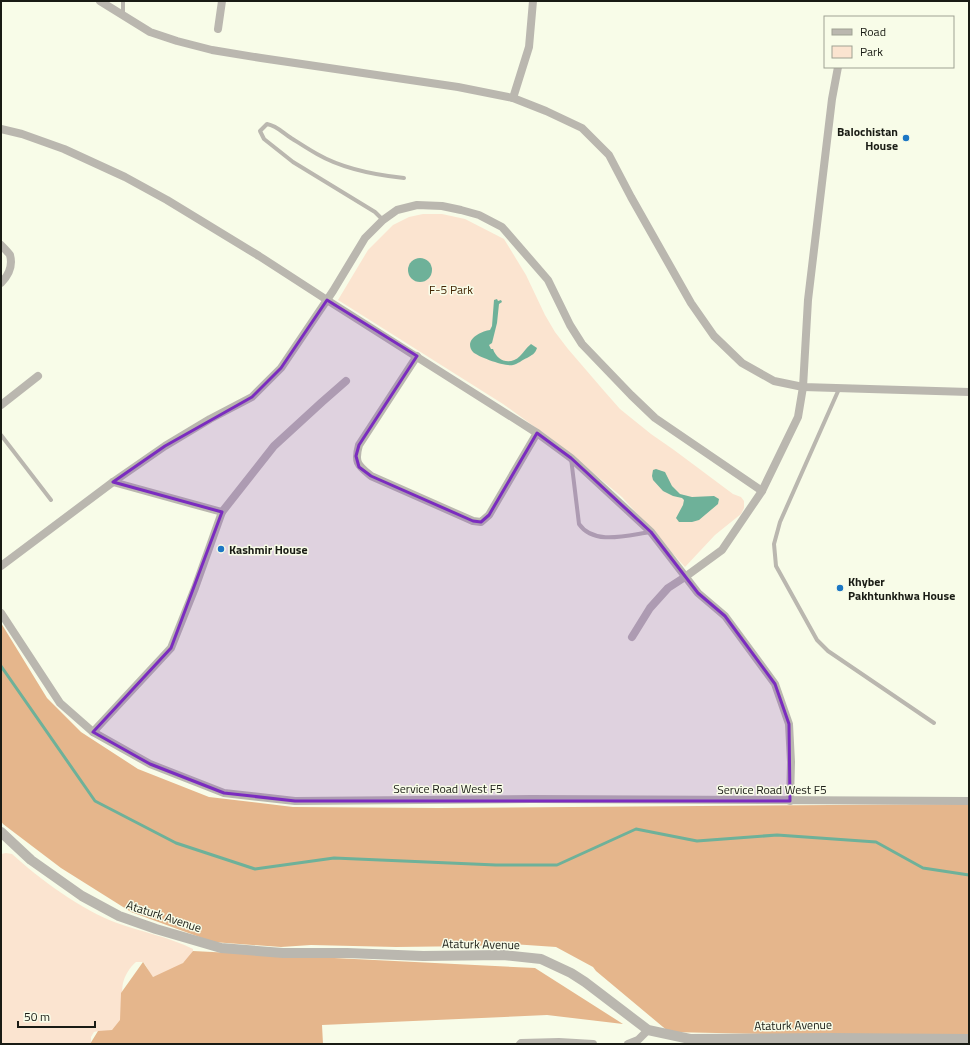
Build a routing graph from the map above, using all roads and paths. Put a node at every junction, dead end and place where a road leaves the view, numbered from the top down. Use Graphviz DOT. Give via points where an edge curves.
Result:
graph roads {
  1 [pos="100,1"];
  2 [pos="123,1"];
  3 [pos="222,1"];
  4 [pos="533,1"];
  5 [pos="122,14"];
  6 [pos="218,29"];
  7 [pos="838,68"];
  8 [pos="513,98"];
  9 [pos="1,129"];
  10 [pos="404,178"];
  11 [pos="383,220"];
  12 [pos="1,245"];
  13 [pos="1,283"];
  14 [pos="327,300"];
  15 [pos="417,356"];
  16 [pos="38,376"];
  17 [pos="346,381"];
  18 [pos="803,387"];
  19 [pos="839,389"];
  20 [pos="969,392"];
  21 [pos="1,405"];
  22 [pos="537,433"];
  23 [pos="1,435"];
  24 [pos="570,458"];
  25 [pos="113,482"];
  26 [pos="762,491"];
  27 [pos="51,500"];
  28 [pos="222,512"];
  29 [pos="651,532"];
  30 [pos="1,566"];
  31 [pos="685,577"];
  32 [pos="1,613"];
  33 [pos="632,637"];
  34 [pos="934,724"];
  35 [pos="93,732"];
  36 [pos="790,801"];
  37 [pos="969,801"];
  38 [pos="1,832"];
  39 [pos="648,1030"];
  40 [pos="969,1039"];
  41 [pos="828,1041"];
  42 [pos="704,1042"];
  43 [pos="958,1042"];
  44 [pos="520,1043"];
  45 [pos="593,1044"];
  46 [pos="628,1044"];
  1 -- 5 [label="street"];
  2 -- 5 [label="lane"];
  3 -- 6 [label="street"];
  4 -- 8 [label="street" via="528,47"];
  5 -- 8 [label="street" via="150,32 212,50 458,87"];
  7 -- 18 [label="street" via="808,300"];
  8 -- 18 [label="street" via="582,128 609,155 687,296 714,336 742,363 774,381"];
  9 -- 14 [label="street" via="64,149 125,177 218,230"];
  10 -- 11 [label="lane" via="378,175 346,166 319,155 275,126 267,124 260,131 264,139 293,162 375,212"];
  11 -- 14 [label="street" via="365,238"];
  11 -- 26 [label="street" via="397,210 417,205 442,206 479,215 502,227 548,280 582,344 631,395 655,418"];
  12 -- 13 [label="street" via="10,254 11,266 7,277"];
  14 -- 15 [label="street"];
  14 -- 25 [label="street" via="281,368 252,397 165,446"];
  15 -- 22 [label="street"];
  15 -- 22 [label="street" via="359,445 356,456 359,466 371,476 473,521 481,522 489,515"];
  16 -- 21 [label="street"];
  17 -- 28 [label="street" via="274,446"];
  18 -- 19 [label="street"];
  18 -- 26 [label="street" via="798,417"];
  19 -- 20 [label="street"];
  19 -- 34 [label="lane" via="780,522 774,544 776,566 817,640"];
  22 -- 24 [label="street"];
  23 -- 27 [label="lane"];
  24 -- 29 [label="street"];
  24 -- 29 [label="lane" via="579,524 584,530 602,538"];
  25 -- 28 [label="street"];
  25 -- 30 [label="street"];
  26 -- 31 [label="street" via="722,550"];
  28 -- 35 [label="street" via="172,648"];
  29 -- 31 [label="street"];
  31 -- 33 [label="street" via="668,588 650,608"];
  31 -- 36 [label="street" via="698,594 725,616 775,684 789,724"];
  32 -- 35 [label="street, Service Road West F5" via="60,704"];
  35 -- 36 [label="street, Service Road West F5" via="150,764 224,793 295,801"];
  36 -- 37 [label="street, Service Road West F5"];
  38 -- 39 [label="street, Ataturk Avenue" via="31,860 82,896 119,916 156,930 221,948 283,953 503,955 541,959 585,982"];
  39 -- 42 [label="street, Ataturk Avenue"];
  39 -- 46 [label="street" via="638,1040"];
  40 -- 43 [label="street, Ataturk Avenue"];
  41 -- 42 [label="street, Ataturk Avenue"];
  41 -- 43 [label="street, Ataturk Avenue"];
  44 -- 45 [label="street"];
}
